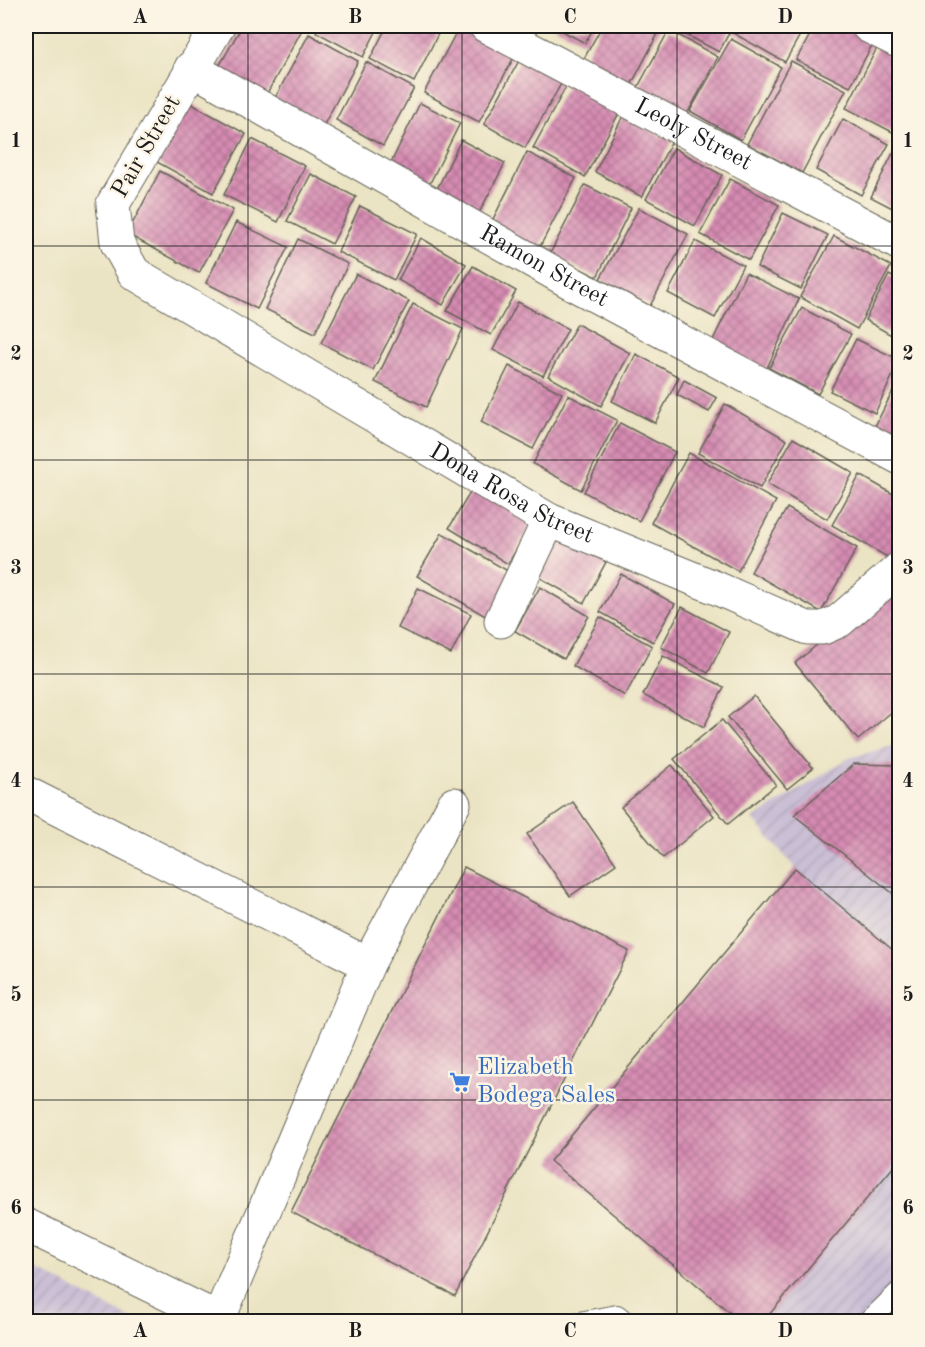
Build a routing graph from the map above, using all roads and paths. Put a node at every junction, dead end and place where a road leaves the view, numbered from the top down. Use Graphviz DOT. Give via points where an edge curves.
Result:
graph roads {
  1 [pos="218,26"];
  2 [pos="486,26"];
  3 [pos="868,26"];
  4 [pos="900,42"];
  5 [pos="191,68"];
  6 [pos="900,244"];
  7 [pos="134,273"];
  8 [pos="900,458"];
  9 [pos="549,520"];
  10 [pos="900,568"];
  11 [pos="501,621"];
  12 [pos="26,793"];
  13 [pos="454,804"];
  14 [pos="369,964"];
  15 [pos="26,1225"];
  16 [pos="900,1291"];
  17 [pos="222,1320"];
  18 [pos="579,1322"];
  19 [pos="626,1322"];
  20 [pos="868,1322"];
  1 -- 5 [label="street, Pair Street"];
  2 -- 6 [label="street, Leoly Street"];
  3 -- 4 [label="street"];
  5 -- 7 [label="street, Pair Street" via="113,204 117,243"];
  5 -- 8 [label="street, Ramon Street" via="577,286"];
  7 -- 9 [label="street, Dona Rosa Street"];
  9 -- 10 [label="street, Dona Rosa Street" via="807,628 823,628 839,621"];
  9 -- 11 [label="street"];
  12 -- 14 [label="street"];
  13 -- 14 [label="street"];
  14 -- 17 [label="street"];
  15 -- 17 [label="street"];
  16 -- 20 [label="lane"];
  18 -- 19 [label="lane" via="617,1316"];
}
